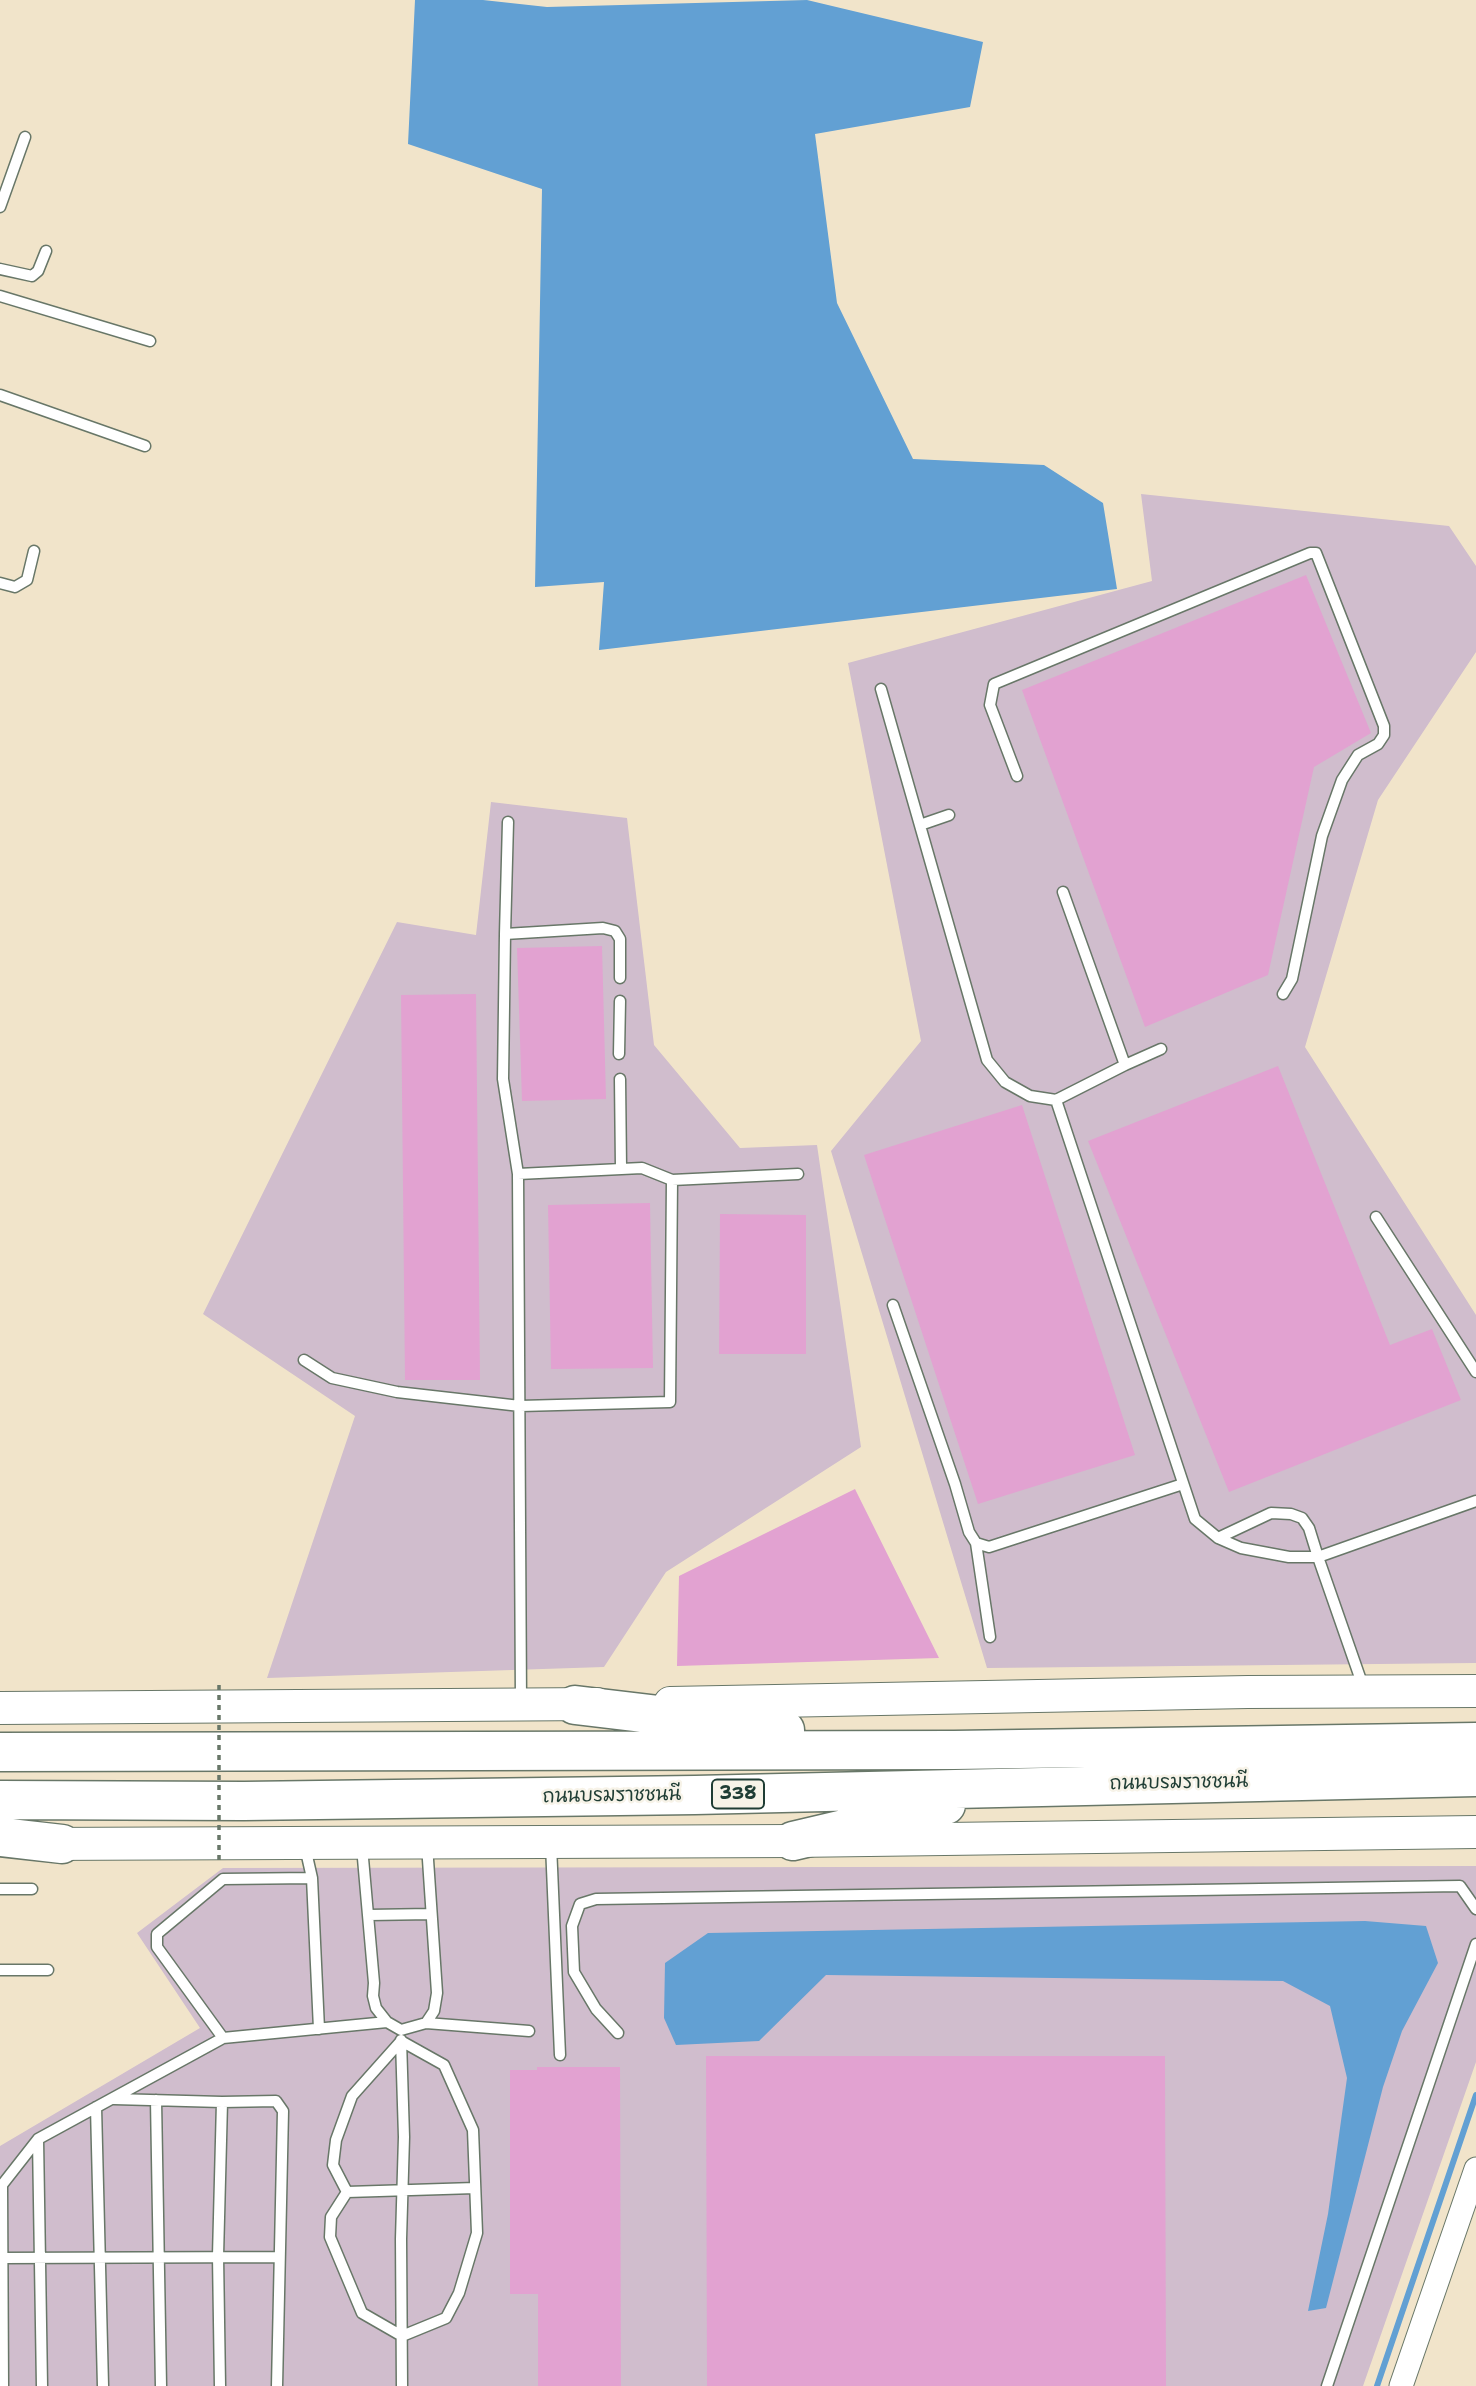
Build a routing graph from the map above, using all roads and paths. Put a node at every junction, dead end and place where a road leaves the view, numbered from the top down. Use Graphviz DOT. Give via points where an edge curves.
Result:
graph roads {
  1 [pos="24,137"];
  2 [pos="0,207"];
  3 [pos="46,251"];
  4 [pos="0,269"];
  5 [pos="0,296"];
  6 [pos="150,341"];
  7 [pos="0,395"];
  8 [pos="145,446"];
  9 [pos="34,551"];
  10 [pos="0,583"];
  11 [pos="881,689"];
  12 [pos="1017,776"];
  13 [pos="949,815"];
  14 [pos="508,822"];
  15 [pos="920,825"];
  16 [pos="1063,892"];
  17 [pos="505,934"];
  18 [pos="620,978"];
  19 [pos="1283,993"];
  20 [pos="620,1001"];
  21 [pos="1161,1049"];
  22 [pos="619,1054"];
  23 [pos="1125,1065"];
  24 [pos="620,1079"];
  25 [pos="1056,1100"];
  26 [pos="621,1168"];
  27 [pos="518,1174"];
  28 [pos="798,1174"];
  29 [pos="672,1180"];
  30 [pos="1376,1217"];
  31 [pos="892,1305"];
  32 [pos="304,1360"];
  33 [pos="1476,1372"];
  34 [pos="520,1406"];
  35 [pos="1183,1484"];
  36 [pos="1476,1501"];
  37 [pos="1218,1538"];
  38 [pos="976,1543"];
  39 [pos="1318,1558"];
  40 [pos="990,1637"];
  41 [pos="219,1681"];
  42 [pos="1365,1691"];
  43 [pos="1476,1691"];
  44 [pos="521,1705"];
  45 [pos="575,1705"];
  46 [pos="0,1708"];
  47 [pos="1476,1742"];
  48 [pos="954,1750"];
  49 [pos="0,1752"];
  50 [pos="1476,1777"];
  51 [pos="1023,1786"];
  52 [pos="0,1800"];
  53 [pos="1476,1832"];
  54 [pos="0,1836"];
  55 [pos="793,1841"];
  56 [pos="427,1843"];
  57 [pos="551,1843"];
  58 [pos="0,1844"];
  59 [pos="62,1844"];
  60 [pos="305,1844"];
  61 [pos="361,1844"];
  62 [pos="219,1860"];
  63 [pos="312,1878"];
  64 [pos="0,1889"];
  65 [pos="32,1889"];
  66 [pos="1476,1909"];
  67 [pos="431,1914"];
  68 [pos="369,1915"];
  69 [pos="1476,1944"];
  70 [pos="0,1970"];
  71 [pos="48,1970"];
  72 [pos="387,2022"];
  73 [pos="426,2023"];
  74 [pos="319,2029"];
  75 [pos="529,2031"];
  76 [pos="618,2033"];
  77 [pos="401,2036"];
  78 [pos="223,2038"];
  79 [pos="560,2055"];
  80 [pos="111,2099"];
  81 [pos="156,2100"];
  82 [pos="222,2102"];
  83 [pos="96,2107"];
  84 [pos="38,2139"];
  85 [pos="1476,2169"];
  86 [pos="5,2178"];
  87 [pos="475,2188"];
  88 [pos="402,2190"];
  89 [pos="346,2192"];
  90 [pos="41,2256"];
  91 [pos="218,2256"];
  92 [pos="98,2257"];
  93 [pos="277,2257"];
  94 [pos="2,2258"];
  95 [pos="160,2259"];
  96 [pos="1,2322"];
  97 [pos="402,2336"];
  98 [pos="3,2386"];
  99 [pos="42,2386"];
  100 [pos="103,2386"];
  101 [pos="161,2386"];
  102 [pos="220,2386"];
  103 [pos="277,2386"];
  104 [pos="402,2386"];
  105 [pos="1327,2386"];
  106 [pos="1401,2386"];
  1 -- 2 [label="lane"];
  3 -- 4 [label="lane" via="32,276"];
  5 -- 6 [label="lane"];
  7 -- 8 [label="lane"];
  9 -- 10 [label="lane" via="27,580 15,587"];
  11 -- 15 [label="lane"];
  12 -- 19 [label="lane" via="989,705 994,684 1316,553 1384,735 1358,755 1342,780 1322,836 1292,979"];
  13 -- 15 [label="lane"];
  14 -- 17 [label="lane"];
  15 -- 25 [label="lane" via="988,1060 1005,1082 1030,1096"];
  16 -- 23 [label="lane"];
  17 -- 18 [label="lane" via="615,931 620,939"];
  17 -- 27 [label="lane" via="503,1079"];
  20 -- 22 [label="lane"];
  21 -- 23 [label="lane"];
  23 -- 25 [label="lane"];
  24 -- 26 [label="lane"];
  25 -- 35 [label="lane"];
  26 -- 27 [label="lane"];
  26 -- 29 [label="lane" via="642,1168"];
  27 -- 34 [label="lane"];
  28 -- 29 [label="lane"];
  29 -- 34 [label="lane" via="670,1402"];
  30 -- 33 [label="lane"];
  31 -- 38 [label="lane"];
  32 -- 34 [label="lane" via="332,1378 397,1392"];
  34 -- 44 [label="lane"];
  35 -- 37 [label="lane" via="1195,1519"];
  35 -- 38 [label="lane" via="989,1547"];
  36 -- 39 [label="lane"];
  37 -- 39 [label="lane" via="1241,1548"];
  37 -- 39 [label="lane" via="1271,1513 1291,1514 1302,1518 1309,1528"];
  38 -- 40 [label="lane"];
  39 -- 42 [label="lane"];
  41 -- 62 [label="path, bridge"];
  42 -- 43 [label="main road"];
  42 -- 45 [label="main road"];
  44 -- 45 [label="main road"];
  44 -- 46 [label="main road"];
  45 -- 48 [label="highway"];
  47 -- 48 [label="highway, ถนนบรมราชชนนี / 338"];
  48 -- 49 [label="highway, ถนนบรมราชชนนี / 338"];
  50 -- 51 [label="highway, ถนนบรมราชชนนี / 338"];
  51 -- 52 [label="highway, ถนนบรมราชชนนี / 338" via="572,1797"];
  51 -- 55 [label="highway"];
  53 -- 55 [label="main road"];
  54 -- 59 [label="highway"];
  55 -- 57 [label="main road"];
  56 -- 57 [label="main road"];
  56 -- 61 [label="main road"];
  56 -- 67 [label="lane"];
  57 -- 79 [label="lane"];
  58 -- 59 [label="main road"];
  59 -- 60 [label="main road"];
  60 -- 61 [label="main road"];
  60 -- 63 [label="lane"];
  61 -- 68 [label="lane"];
  63 -- 74 [label="lane"];
  63 -- 78 [label="lane" via="223,1879 157,1934 157,1947"];
  64 -- 65 [label="lane"];
  66 -- 76 [label="lane" via="1460,1886 596,1899 580,1904 572,1926 574,1972 596,2009"];
  67 -- 68 [label="lane"];
  67 -- 73 [label="lane" via="437,1993"];
  68 -- 72 [label="lane" via="373,1996"];
  69 -- 105 [label="lane"];
  70 -- 71 [label="lane"];
  72 -- 74 [label="lane"];
  72 -- 77 [label="lane"];
  73 -- 75 [label="lane"];
  73 -- 77 [label="lane"];
  74 -- 78 [label="lane"];
  77 -- 87 [label="lane" via="444,2065 473,2130"];
  77 -- 88 [label="lane"];
  77 -- 89 [label="lane" via="352,2096 336,2140 333,2165"];
  78 -- 80 [label="lane"];
  80 -- 81 [label="lane"];
  80 -- 83 [label="lane"];
  81 -- 82 [label="lane"];
  81 -- 95 [label="lane"];
  82 -- 91 [label="lane"];
  82 -- 93 [label="lane" via="276,2101 283,2111"];
  83 -- 84 [label="lane"];
  83 -- 92 [label="lane"];
  84 -- 86 [label="lane"];
  84 -- 90 [label="lane"];
  85 -- 106 [label="street"];
  86 -- 94 [label="lane"];
  87 -- 88 [label="lane"];
  87 -- 97 [label="lane" via="477,2233 446,2318"];
  88 -- 89 [label="lane"];
  88 -- 97 [label="lane"];
  89 -- 97 [label="lane" via="331,2217 330,2237 362,2313"];
  90 -- 92 [label="lane"];
  90 -- 94 [label="lane"];
  90 -- 99 [label="lane"];
  91 -- 93 [label="lane"];
  91 -- 95 [label="lane"];
  91 -- 102 [label="lane"];
  92 -- 95 [label="lane"];
  92 -- 100 [label="lane"];
  93 -- 103 [label="lane"];
  94 -- 96 [label="lane"];
  95 -- 101 [label="lane"];
  96 -- 98 [label="lane"];
  97 -- 104 [label="lane"];
}
